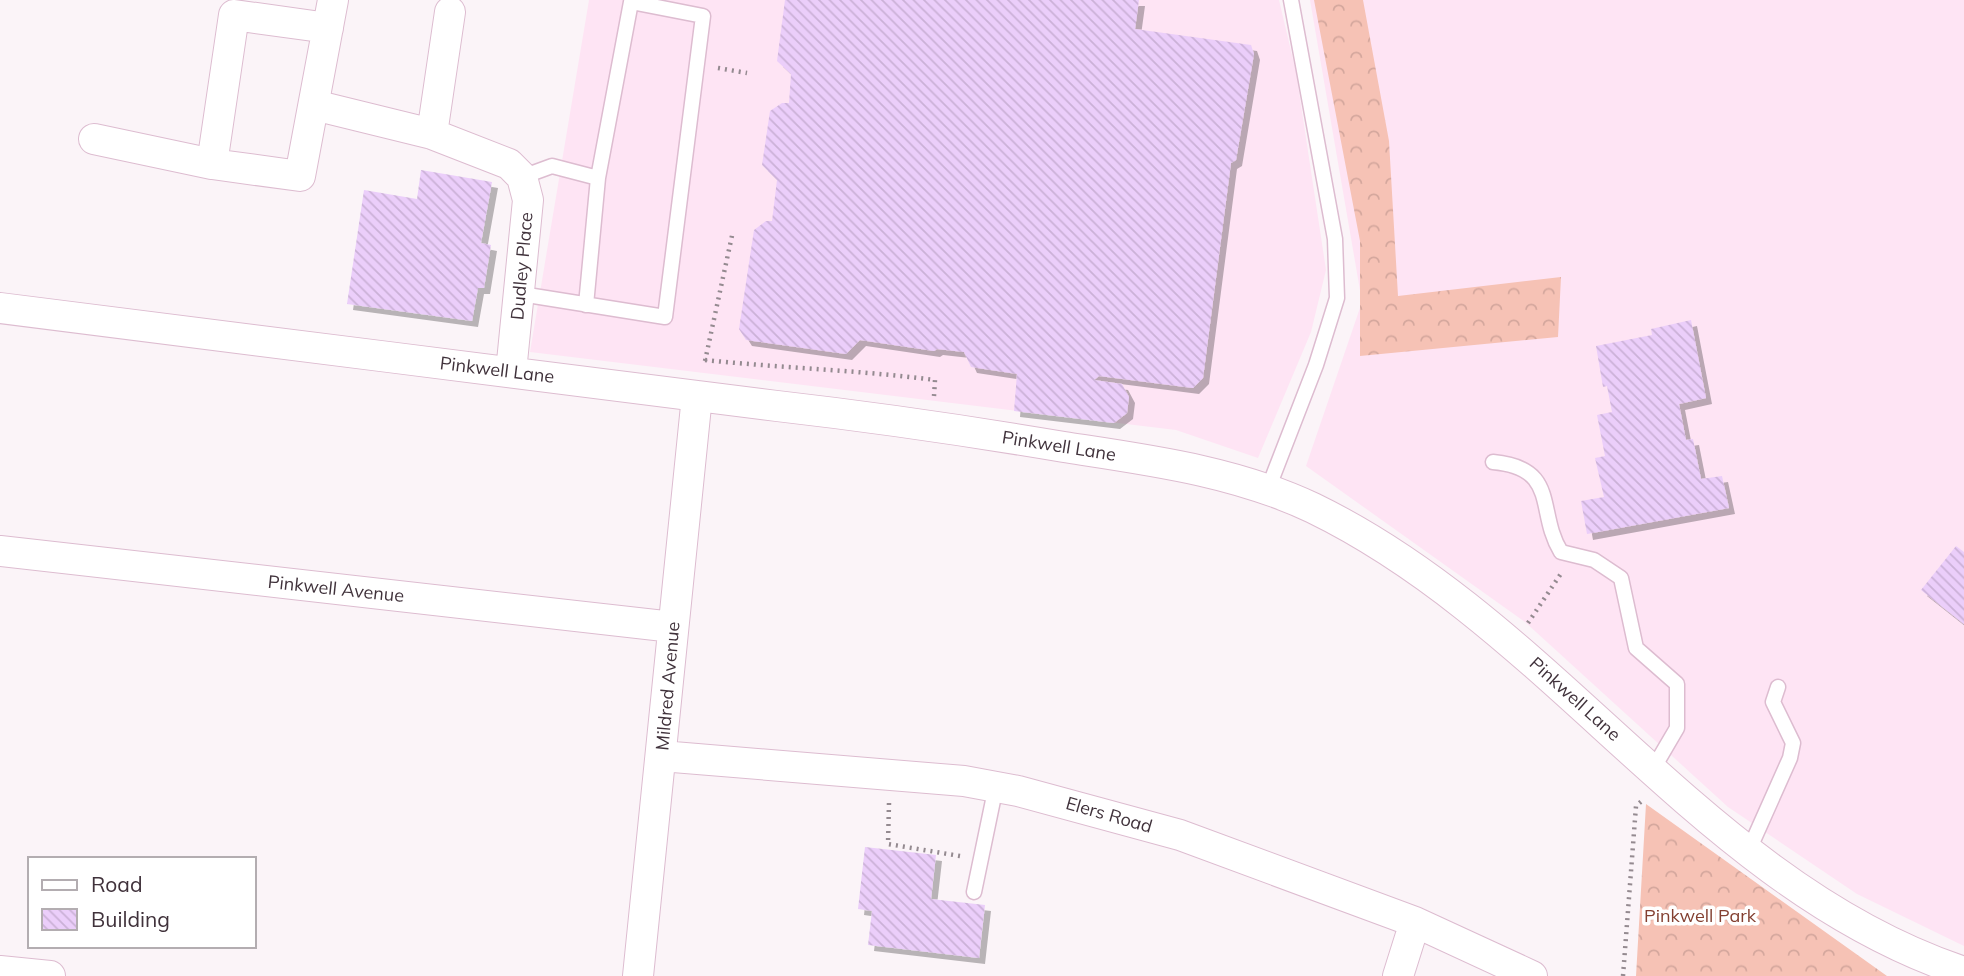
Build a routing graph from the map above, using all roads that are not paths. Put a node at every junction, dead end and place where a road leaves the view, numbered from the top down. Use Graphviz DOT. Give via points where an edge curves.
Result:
graph roads {
  1 [pos="1290,0"];
  2 [pos="450,12"];
  3 [pos="331,14"];
  4 [pos="314,106"];
  5 [pos="432,134"];
  6 [pos="94,139"];
  7 [pos="212,164"];
  8 [pos="522,177"];
  9 [pos="598,178"];
  10 [pos="521,294"];
  11 [pos="586,305"];
  12 [pos="0,308"];
  13 [pos="511,372"];
  14 [pos="697,396"];
  15 [pos="1493,461"];
  16 [pos="1268,489"];
  17 [pos="0,551"];
  18 [pos="673,627"];
  19 [pos="1778,687"];
  20 [pos="661,757"];
  21 [pos="1658,774"];
  22 [pos="996,786"];
  23 [pos="1749,850"];
  24 [pos="975,892"];
  25 [pos="1415,922"];
  26 [pos="0,971"];
  27 [pos="1964,972"];
  28 [pos="50,976"];
  29 [pos="638,976"];
  30 [pos="1398,976"];
  31 [pos="1532,976"];
  1 -- 16 [label="lane" via="1335,239 1337,298 1317,365"];
  2 -- 5 [label="street"];
  3 -- 4 [label="street"];
  3 -- 7 [label="street" via="234,15"];
  4 -- 5 [label="street"];
  4 -- 7 [label="street" via="300,176"];
  5 -- 8 [label="street" via="509,164"];
  6 -- 7 [label="street"];
  8 -- 9 [label="lane" via="552,166"];
  8 -- 10 [label="street, Dudley Place" via="528,201"];
  9 -- 11 [label="lane"];
  9 -- 11 [label="lane" via="631,2 703,16 665,317"];
  10 -- 11 [label="lane"];
  10 -- 13 [label="street, Dudley Place"];
  12 -- 13 [label="street, Pinkwell Lane"];
  13 -- 14 [label="street, Pinkwell Lane"];
  14 -- 16 [label="street, Pinkwell Lane" via="932,426 1180,465"];
  14 -- 18 [label="street, Mildred Avenue"];
  15 -- 21 [label="lane" via="1532,474 1542,487 1554,541 1561,552 1594,559 1621,578 1636,648 1677,684 1677,728"];
  16 -- 21 [label="street, Pinkwell Lane" via="1396,554 1464,603"];
  17 -- 18 [label="street, Pinkwell Avenue"];
  18 -- 20 [label="street, Mildred Avenue"];
  19 -- 23 [label="lane" via="1773,702 1793,743"];
  20 -- 22 [label="street, Elers Road"];
  20 -- 29 [label="street, Mildred Avenue"];
  21 -- 23 [label="street, Pinkwell Lane"];
  22 -- 24 [label="lane"];
  22 -- 25 [label="street, Elers Road" via="1180,835"];
  23 -- 27 [label="street, Pinkwell Lane" via="1861,928"];
  25 -- 30 [label="street"];
  25 -- 31 [label="street, Elers Road"];
  26 -- 28 [label="street"];
}
